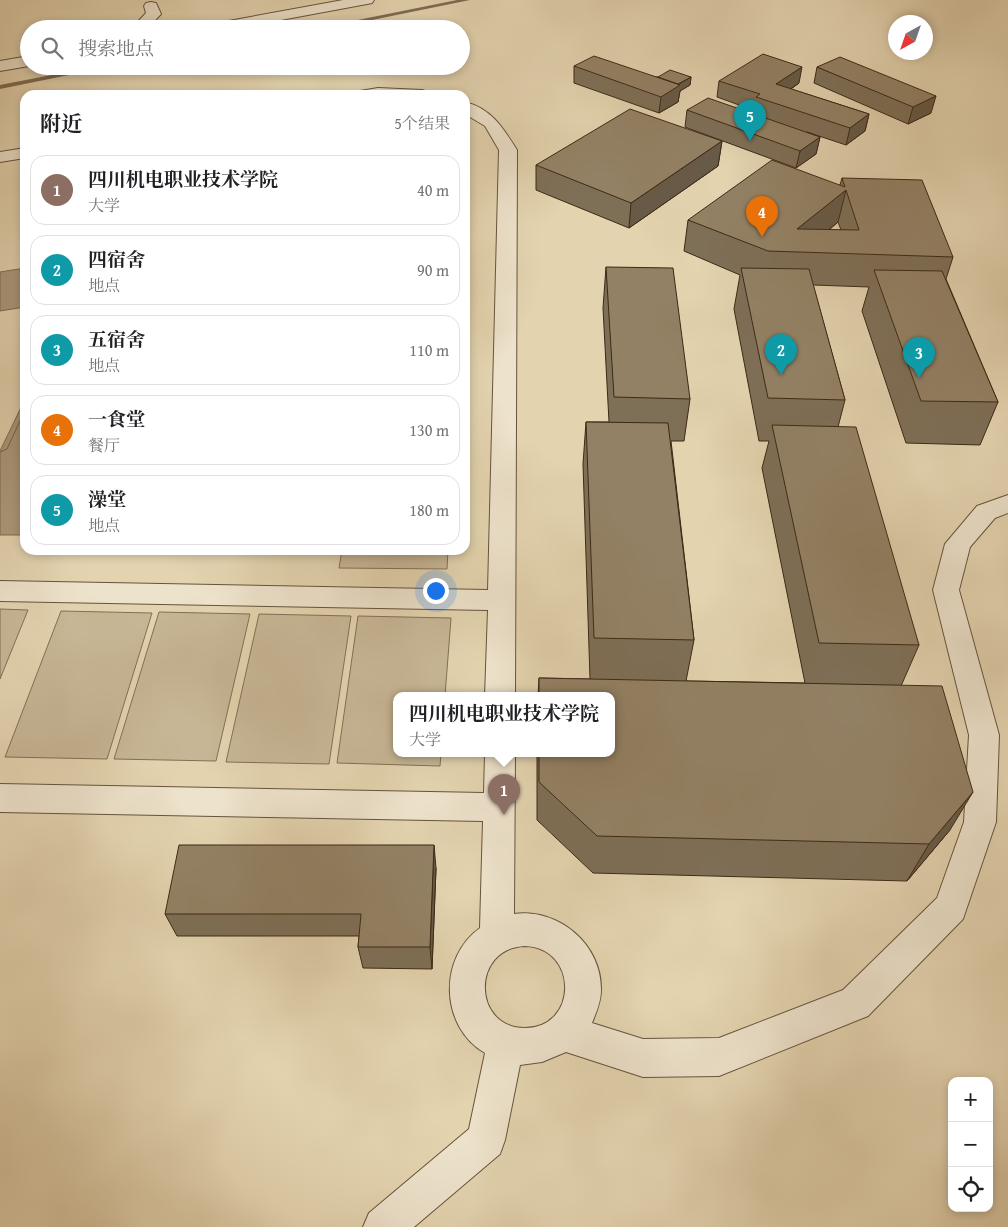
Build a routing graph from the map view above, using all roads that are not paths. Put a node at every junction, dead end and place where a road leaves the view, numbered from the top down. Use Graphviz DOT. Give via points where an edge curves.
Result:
graph roads {
  1 [pos="367,0"];
  2 [pos="151,6"];
  3 [pos="148,20"];
  4 [pos="257,20"];
  5 [pos="20,63"];
  6 [pos="0,66"];
  7 [pos="470,110"];
  8 [pos="20,153"];
  9 [pos="0,157"];
  10 [pos="1008,504"];
  11 [pos="0,591"];
  12 [pos="502,600"];
  13 [pos="500,692"];
  14 [pos="500,757"];
  15 [pos="0,798"];
  16 [pos="499,807"];
  17 [pos="497,937"];
  18 [pos="564,1033"];
  19 [pos="506,1044"];
  20 [pos="383,1227"];
  1 -- 4 [label="street"];
  2 -- 3 [label="street" via="154,14"];
  5 -- 6 [label="street"];
  7 -- 12 [label="street" via="491,123 508,150"];
  8 -- 9 [label="street"];
  10 -- 18 [label="street" via="986,512 958,544 946,590 984,735 980,822 951,908 855,1003 719,1057 644,1058"];
  11 -- 12 [label="street"];
  12 -- 13 [label="street"];
  14 -- 16 [label="street"];
  15 -- 16 [label="street"];
  16 -- 17 [label="street"];
  17 -- 18 [label="street" via="514,931 533,931 551,936 566,946 578,962 584,979 584,999 578,1018"];
  17 -- 19 [label="street" via="482,947 471,962 466,981 467,1000 474,1018 488,1033"];
  18 -- 19 [label="street" via="547,1043 526,1047"];
  19 -- 20 [label="street" via="486,1140"];
}
